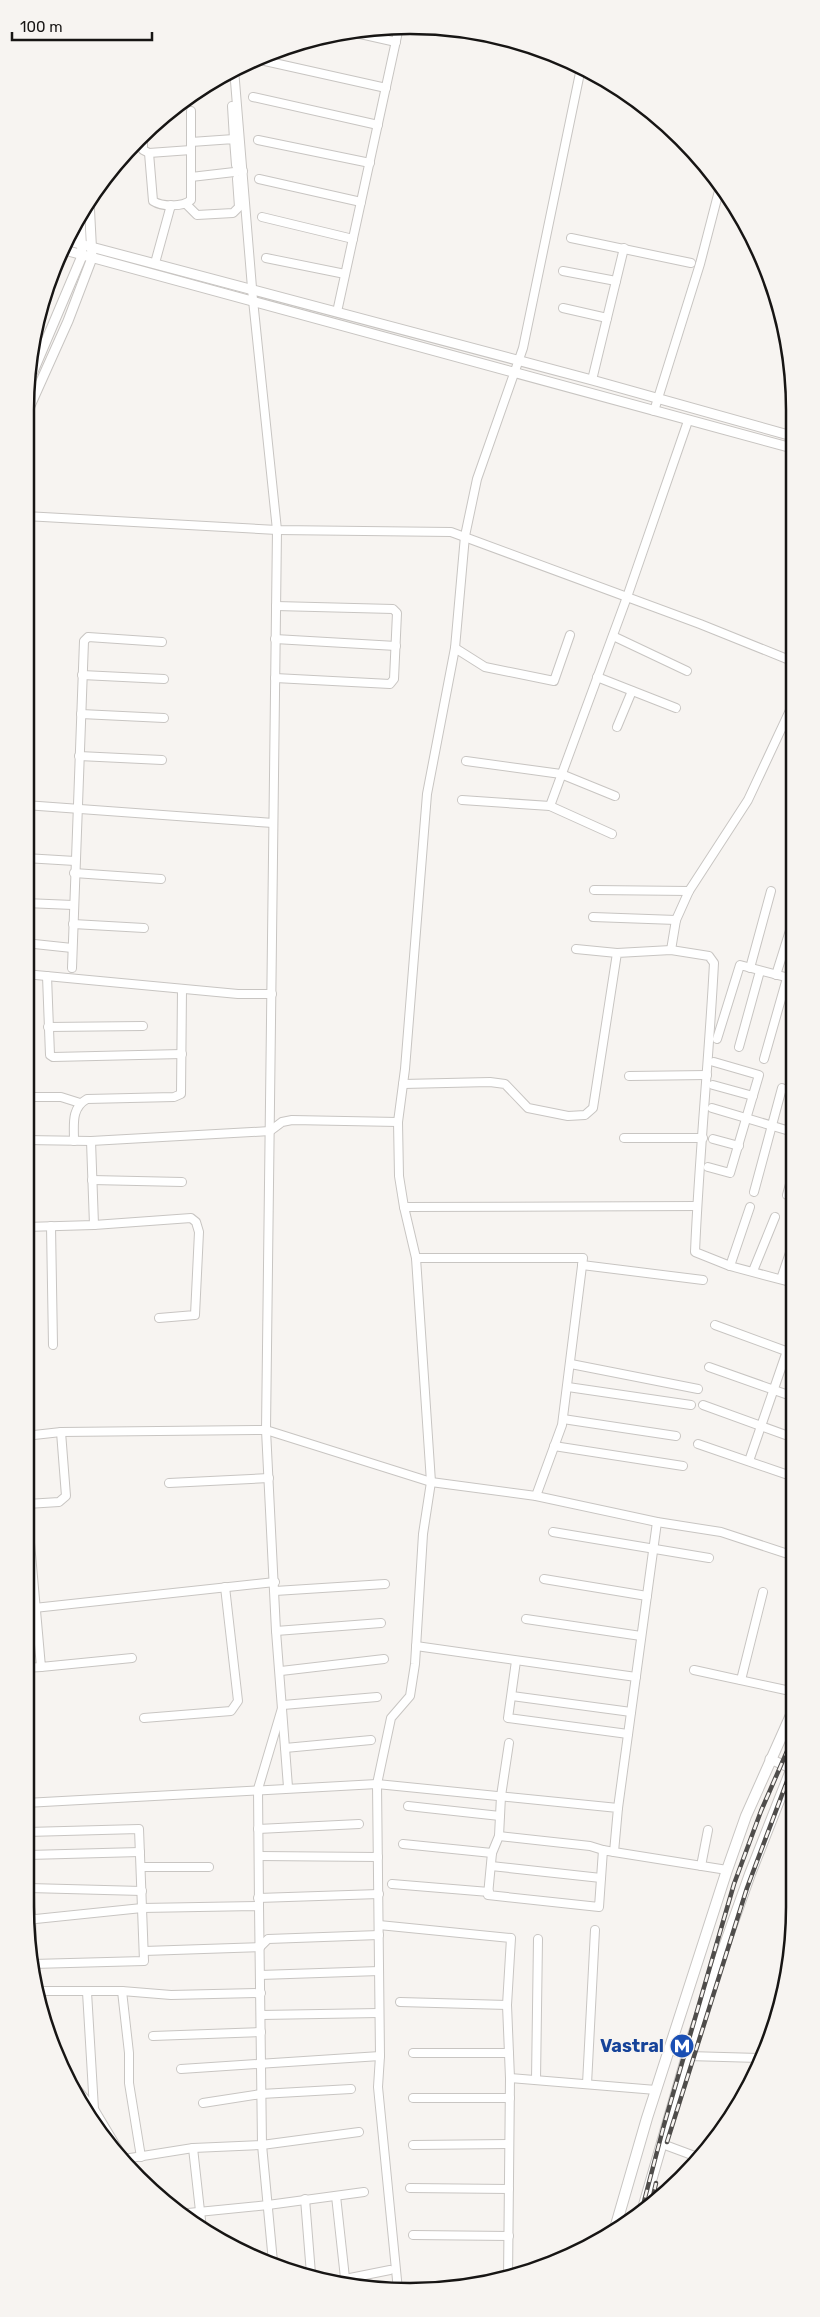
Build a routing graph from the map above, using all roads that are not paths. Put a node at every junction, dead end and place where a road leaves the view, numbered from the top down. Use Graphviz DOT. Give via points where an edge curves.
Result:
graph roads {
  1 [pos="398,34"];
  2 [pos="370,36"];
  3 [pos="396,42"];
  4 [pos="267,62"];
  5 [pos="579,74"];
  6 [pos="235,78"];
  7 [pos="386,88"];
  8 [pos="253,98"];
  9 [pos="232,106"];
  10 [pos="190,111"];
  11 [pos="378,125"];
  12 [pos="234,138"];
  13 [pos="258,140"];
  14 [pos="144,144"];
  15 [pos="191,146"];
  16 [pos="149,153"];
  17 [pos="370,163"];
  18 [pos="236,165"];
  19 [pos="243,172"];
  20 [pos="191,176"];
  21 [pos="237,179"];
  22 [pos="259,179"];
  23 [pos="718,194"];
  24 [pos="361,202"];
  25 [pos="186,204"];
  26 [pos="171,205"];
  27 [pos="90,213"];
  28 [pos="262,218"];
  29 [pos="81,228"];
  30 [pos="353,238"];
  31 [pos="571,238"];
  32 [pos="74,243"];
  33 [pos="82,246"];
  34 [pos="92,248"];
  35 [pos="624,248"];
  36 [pos="69,252"];
  37 [pos="82,256"];
  38 [pos="92,258"];
  39 [pos="266,258"];
  40 [pos="155,263"];
  41 [pos="692,263"];
  42 [pos="563,271"];
  43 [pos="346,274"];
  44 [pos="616,281"];
  45 [pos="252,289"];
  46 [pos="253,300"];
  47 [pos="563,308"];
  48 [pos="337,312"];
  49 [pos="607,318"];
  50 [pos="37,362"];
  51 [pos="519,362"];
  52 [pos="516,371"];
  53 [pos="592,380"];
  54 [pos="35,396"];
  55 [pos="658,400"];
  56 [pos="654,411"];
  57 [pos="688,421"];
  58 [pos="786,434"];
  59 [pos="786,446"];
  60 [pos="34,516"];
  61 [pos="277,530"];
  62 [pos="465,536"];
  63 [pos="627,597"];
  64 [pos="276,606"];
  65 [pos="570,635"];
  66 [pos="613,636"];
  67 [pos="275,639"];
  68 [pos="162,642"];
  69 [pos="396,646"];
  70 [pos="455,648"];
  71 [pos="786,659"];
  72 [pos="687,671"];
  73 [pos="82,675"];
  74 [pos="596,677"];
  75 [pos="164,678"];
  76 [pos="275,678"];
  77 [pos="632,691"];
  78 [pos="676,708"];
  79 [pos="81,714"];
  80 [pos="164,718"];
  81 [pos="786,719"];
  82 [pos="617,727"];
  83 [pos="79,756"];
  84 [pos="162,760"];
  85 [pos="466,762"];
  86 [pos="561,774"];
  87 [pos="615,796"];
  88 [pos="462,800"];
  89 [pos="550,806"];
  90 [pos="34,807"];
  91 [pos="76,809"];
  92 [pos="274,823"];
  93 [pos="612,834"];
  94 [pos="34,859"];
  95 [pos="75,861"];
  96 [pos="74,873"];
  97 [pos="161,879"];
  98 [pos="594,890"];
  99 [pos="689,891"];
  100 [pos="772,891"];
  101 [pos="34,904"];
  102 [pos="74,906"];
  103 [pos="593,917"];
  104 [pos="676,920"];
  105 [pos="73,924"];
  106 [pos="144,928"];
  107 [pos="34,944"];
  108 [pos="786,944"];
  109 [pos="72,948"];
  110 [pos="576,949"];
  111 [pos="672,950"];
  112 [pos="617,953"];
  113 [pos="72,968"];
  114 [pos="750,968"];
  115 [pos="760,971"];
  116 [pos="34,975"];
  117 [pos="776,975"];
  118 [pos="47,976"];
  119 [pos="786,978"];
  120 [pos="182,989"];
  121 [pos="786,991"];
  122 [pos="272,994"];
  123 [pos="143,1026"];
  124 [pos="48,1027"];
  125 [pos="717,1039"];
  126 [pos="739,1047"];
  127 [pos="182,1054"];
  128 [pos="764,1059"];
  129 [pos="714,1062"];
  130 [pos="708,1075"];
  131 [pos="629,1076"];
  132 [pos="403,1084"];
  133 [pos="713,1085"];
  134 [pos="782,1088"];
  135 [pos="753,1096"];
  136 [pos="34,1097"];
  137 [pos="80,1102"];
  138 [pos="712,1108"];
  139 [pos="747,1118"];
  140 [pos="398,1122"];
  141 [pos="773,1126"];
  142 [pos="786,1130"];
  143 [pos="270,1131"];
  144 [pos="624,1138"];
  145 [pos="703,1138"];
  146 [pos="713,1139"];
  147 [pos="34,1140"];
  148 [pos="74,1141"];
  149 [pos="91,1141"];
  150 [pos="739,1146"];
  151 [pos="708,1167"];
  152 [pos="92,1180"];
  153 [pos="182,1182"];
  154 [pos="754,1192"];
  155 [pos="697,1206"];
  156 [pos="750,1207"];
  157 [pos="404,1208"];
  158 [pos="775,1217"];
  159 [pos="94,1225"];
  160 [pos="51,1226"];
  161 [pos="34,1227"];
  162 [pos="416,1258"];
  163 [pos="786,1263"];
  164 [pos="582,1266"];
  165 [pos="730,1266"];
  166 [pos="753,1271"];
  167 [pos="780,1279"];
  168 [pos="703,1280"];
  169 [pos="786,1281"];
  170 [pos="159,1318"];
  171 [pos="715,1325"];
  172 [pos="53,1345"];
  173 [pos="786,1351"];
  174 [pos="786,1361"];
  175 [pos="571,1364"];
  176 [pos="708,1367"];
  177 [pos="568,1387"];
  178 [pos="698,1389"];
  179 [pos="773,1389"];
  180 [pos="786,1394"];
  181 [pos="691,1405"];
  182 [pos="703,1405"];
  183 [pos="563,1419"];
  184 [pos="761,1426"];
  185 [pos="266,1430"];
  186 [pos="61,1432"];
  187 [pos="34,1435"];
  188 [pos="786,1435"];
  189 [pos="676,1436"];
  190 [pos="698,1444"];
  191 [pos="554,1446"];
  192 [pos="749,1461"];
  193 [pos="684,1466"];
  194 [pos="786,1474"];
  195 [pos="269,1478"];
  196 [pos="431,1482"];
  197 [pos="169,1483"];
  198 [pos="536,1496"];
  199 [pos="34,1504"];
  200 [pos="657,1522"];
  201 [pos="553,1532"];
  202 [pos="653,1549"];
  203 [pos="786,1553"];
  204 [pos="709,1558"];
  205 [pos="544,1579"];
  206 [pos="275,1582"];
  207 [pos="385,1584"];
  208 [pos="226,1587"];
  209 [pos="275,1591"];
  210 [pos="763,1592"];
  211 [pos="34,1595"];
  212 [pos="647,1596"];
  213 [pos="35,1608"];
  214 [pos="526,1619"];
  215 [pos="382,1623"];
  216 [pos="276,1631"];
  217 [pos="641,1636"];
  218 [pos="416,1646"];
  219 [pos="132,1658"];
  220 [pos="384,1659"];
  221 [pos="516,1661"];
  222 [pos="34,1667"];
  223 [pos="40,1667"];
  224 [pos="694,1670"];
  225 [pos="281,1671"];
  226 [pos="636,1677"];
  227 [pos="742,1680"];
  228 [pos="786,1690"];
  229 [pos="512,1696"];
  230 [pos="377,1697"];
  231 [pos="283,1705"];
  232 [pos="631,1712"];
  233 [pos="144,1718"];
  234 [pos="786,1725"];
  235 [pos="628,1734"];
  236 [pos="371,1740"];
  237 [pos="509,1743"];
  238 [pos="285,1748"];
  239 [pos="770,1759"];
  240 [pos="786,1764"];
  241 [pos="377,1784"];
  242 [pos="786,1786"];
  243 [pos="288,1787"];
  244 [pos="258,1789"];
  245 [pos="501,1796"];
  246 [pos="34,1803"];
  247 [pos="408,1806"];
  248 [pos="618,1808"];
  249 [pos="500,1816"];
  250 [pos="360,1824"];
  251 [pos="258,1829"];
  252 [pos="708,1830"];
  253 [pos="34,1832"];
  254 [pos="499,1836"];
  255 [pos="402,1844"];
  256 [pos="603,1850"];
  257 [pos="140,1852"];
  258 [pos="614,1852"];
  259 [pos="492,1853"];
  260 [pos="34,1854"];
  261 [pos="259,1856"];
  262 [pos="378,1857"];
  263 [pos="491,1866"];
  264 [pos="701,1866"];
  265 [pos="141,1867"];
  266 [pos="209,1867"];
  267 [pos="727,1870"];
  268 [pos="601,1878"];
  269 [pos="392,1884"];
  270 [pos="34,1888"];
  271 [pos="142,1891"];
  272 [pos="489,1892"];
  273 [pos="378,1894"];
  274 [pos="258,1902"];
  275 [pos="142,1908"];
  276 [pos="34,1919"];
  277 [pos="379,1925"];
  278 [pos="595,1930"];
  279 [pos="379,1935"];
  280 [pos="538,1939"];
  281 [pos="260,1947"];
  282 [pos="144,1951"];
  283 [pos="38,1964"];
  284 [pos="379,1971"];
  285 [pos="260,1975"];
  286 [pos="44,1991"];
  287 [pos="122,1991"];
  288 [pos="87,1992"];
  289 [pos="261,1993"];
  290 [pos="400,2002"];
  291 [pos="507,2006"];
  292 [pos="379,2013"];
  293 [pos="261,2015"];
  294 [pos="261,2032"];
  295 [pos="153,2036"];
  296 [pos="669,2048"];
  297 [pos="414,2053"];
  298 [pos="509,2053"];
  299 [pos="380,2056"];
  300 [pos="688,2056"];
  301 [pos="755,2058"];
  302 [pos="260,2065"];
  303 [pos="182,2069"];
  304 [pos="510,2078"];
  305 [pos="536,2080"];
  306 [pos="587,2084"];
  307 [pos="351,2089"];
  308 [pos="656,2090"];
  309 [pos="261,2094"];
  310 [pos="413,2098"];
  311 [pos="510,2098"];
  312 [pos="203,2103"];
  313 [pos="91,2107"];
  314 [pos="94,2110"];
  315 [pos="101,2121"];
  316 [pos="359,2132"];
  317 [pos="262,2144"];
  318 [pos="509,2144"];
  319 [pos="413,2145"];
  320 [pos="665,2145"];
  321 [pos="193,2148"];
  322 [pos="693,2155"];
  323 [pos="140,2157"];
  324 [pos="130,2158"];
  325 [pos="410,2188"];
  326 [pos="509,2189"];
  327 [pos="364,2192"];
  328 [pos="336,2196"];
  329 [pos="305,2199"];
  330 [pos="646,2200"];
  331 [pos="268,2205"];
  332 [pos="201,2210"];
  333 [pos="190,2212"];
  334 [pos="202,2220"];
  335 [pos="617,2221"];
  336 [pos="412,2235"];
  337 [pos="508,2236"];
  338 [pos="273,2257"];
  339 [pos="311,2269"];
  340 [pos="390,2270"];
  341 [pos="508,2270"];
  342 [pos="345,2278"];
  343 [pos="347,2278"];
  344 [pos="397,2282"];
  1 -- 3 [label="street"];
  2 -- 3 [label="street"];
  3 -- 7 [label="street"];
  4 -- 7 [label="street"];
  5 -- 51 [label="street"];
  6 -- 19 [label="street"];
  7 -- 11 [label="street"];
  8 -- 11 [label="street"];
  9 -- 12 [label="street"];
  10 -- 15 [label="street"];
  11 -- 17 [label="street"];
  12 -- 15 [label="street"];
  12 -- 18 [label="street"];
  13 -- 17 [label="street"];
  14 -- 16 [label="street" via="144,150"];
  15 -- 16 [label="street"];
  15 -- 20 [label="street"];
  16 -- 26 [label="street" via="153,201 159,205"];
  17 -- 24 [label="street"];
  19 -- 20 [label="street"];
  19 -- 45 [label="street"];
  20 -- 25 [label="street" via="191,200"];
  21 -- 25 [label="street" via="239,206 233,213 197,215"];
  22 -- 24 [label="street"];
  23 -- 55 [label="street"];
  24 -- 30 [label="street"];
  25 -- 26 [label="street"];
  26 -- 40 [label="street"];
  27 -- 34 [label="street"];
  28 -- 30 [label="street"];
  29 -- 33 [label="street"];
  30 -- 43 [label="street"];
  31 -- 35 [label="street"];
  32 -- 33 [label="street"];
  33 -- 34 [label="street"];
  33 -- 37 [label="street"];
  34 -- 38 [label="street"];
  34 -- 40 [label="street"];
  35 -- 41 [label="street"];
  35 -- 44 [label="street"];
  36 -- 37 [label="street"];
  37 -- 38 [label="street"];
  37 -- 50 [label="street"];
  38 -- 46 [label="street"];
  38 -- 54 [label="street"];
  39 -- 43 [label="street"];
  40 -- 45 [label="street"];
  42 -- 44 [label="street"];
  43 -- 48 [label="street"];
  44 -- 49 [label="street"];
  45 -- 46 [label="street"];
  45 -- 48 [label="street"];
  46 -- 52 [label="street"];
  46 -- 61 [label="street"];
  47 -- 49 [label="street"];
  48 -- 51 [label="street"];
  49 -- 53 [label="street"];
  51 -- 52 [label="street"];
  51 -- 53 [label="street"];
  52 -- 56 [label="street"];
  52 -- 62 [label="street" via="477,479"];
  53 -- 55 [label="street"];
  55 -- 56 [label="street"];
  55 -- 58 [label="street"];
  56 -- 57 [label="street"];
  57 -- 59 [label="street"];
  57 -- 63 [label="street"];
  60 -- 61 [label="street"];
  61 -- 62 [label="street" via="451,532"];
  61 -- 64 [label="street"];
  62 -- 63 [label="street"];
  62 -- 70 [label="street"];
  63 -- 66 [label="street"];
  63 -- 71 [label="street"];
  64 -- 67 [label="street"];
  64 -- 69 [label="street" via="393,609 397,614"];
  65 -- 70 [label="street" via="554,681 485,667"];
  66 -- 72 [label="street"];
  66 -- 74 [label="street"];
  67 -- 69 [label="street"];
  67 -- 76 [label="street"];
  68 -- 73 [label="street" via="88,637 84,641"];
  69 -- 76 [label="street" via="394,679 390,684"];
  70 -- 132 [label="street" via="428,794"];
  73 -- 75 [label="street"];
  73 -- 79 [label="street"];
  74 -- 77 [label="street"];
  74 -- 86 [label="street"];
  76 -- 92 [label="street"];
  77 -- 78 [label="street"];
  77 -- 82 [label="street"];
  79 -- 80 [label="street"];
  79 -- 83 [label="street"];
  81 -- 99 [label="street" via="748,800"];
  83 -- 84 [label="street"];
  83 -- 91 [label="street"];
  85 -- 86 [label="street"];
  86 -- 87 [label="street"];
  86 -- 89 [label="street"];
  88 -- 89 [label="street"];
  89 -- 93 [label="street"];
  90 -- 91 [label="street"];
  91 -- 92 [label="street"];
  91 -- 95 [label="street"];
  92 -- 122 [label="street"];
  94 -- 95 [label="street"];
  95 -- 96 [label="street"];
  96 -- 97 [label="street"];
  96 -- 102 [label="street"];
  98 -- 99 [label="street"];
  99 -- 104 [label="street"];
  100 -- 114 [label="street"];
  101 -- 102 [label="street"];
  102 -- 105 [label="street"];
  103 -- 104 [label="street"];
  104 -- 111 [label="street"];
  105 -- 106 [label="street"];
  105 -- 109 [label="street"];
  107 -- 109 [label="street"];
  108 -- 117 [label="street"];
  109 -- 113 [label="street"];
  110 -- 112 [label="street"];
  111 -- 112 [label="street"];
  111 -- 130 [label="street" via="708,956 714,963"];
  112 -- 132 [label="street" via="593,1108 585,1115 568,1116 528,1108 505,1084"];
  114 -- 115 [label="street"];
  114 -- 125 [label="street" via="740,965"];
  115 -- 117 [label="street"];
  115 -- 126 [label="street"];
  116 -- 118 [label="street"];
  117 -- 119 [label="street"];
  118 -- 120 [label="street"];
  118 -- 124 [label="street"];
  120 -- 122 [label="street"];
  120 -- 127 [label="street"];
  121 -- 128 [label="street"];
  122 -- 143 [label="street"];
  123 -- 124 [label="street"];
  124 -- 127 [label="street" via="50,1055 53,1057"];
  127 -- 137 [label="street" via="181,1094"];
  129 -- 135 [label="street" via="759,1075"];
  130 -- 131 [label="street"];
  130 -- 145 [label="street"];
  132 -- 140 [label="street"];
  133 -- 135 [label="street"];
  134 -- 141 [label="street"];
  135 -- 139 [label="street"];
  136 -- 137 [label="street" via="61,1097"];
  137 -- 148 [label="street" via="74,1112"];
  138 -- 139 [label="street"];
  139 -- 141 [label="street"];
  139 -- 150 [label="street"];
  140 -- 143 [label="street" via="292,1120 282,1122"];
  140 -- 157 [label="street" via="399,1176"];
  141 -- 142 [label="street"];
  141 -- 154 [label="street"];
  143 -- 149 [label="street"];
  143 -- 185 [label="street"];
  144 -- 145 [label="street"];
  145 -- 155 [label="street"];
  146 -- 150 [label="street"];
  147 -- 148 [label="street"];
  148 -- 149 [label="street"];
  149 -- 152 [label="street"];
  150 -- 151 [label="street" via="730,1173"];
  152 -- 153 [label="street"];
  152 -- 159 [label="street"];
  155 -- 157 [label="street"];
  155 -- 165 [label="street" via="695,1252"];
  156 -- 165 [label="street"];
  157 -- 162 [label="street"];
  158 -- 166 [label="street"];
  159 -- 160 [label="street"];
  159 -- 170 [label="street" via="191,1218 196,1222 199,1232 195,1315"];
  160 -- 161 [label="street"];
  160 -- 172 [label="street"];
  162 -- 164 [label="street" via="583,1258"];
  162 -- 196 [label="street"];
  163 -- 167 [label="street"];
  164 -- 168 [label="street"];
  164 -- 175 [label="street"];
  165 -- 166 [label="street"];
  166 -- 167 [label="street"];
  167 -- 169 [label="street"];
  171 -- 173 [label="street"];
  174 -- 179 [label="street"];
  175 -- 177 [label="street"];
  175 -- 178 [label="street"];
  176 -- 179 [label="street"];
  177 -- 181 [label="street"];
  177 -- 183 [label="street"];
  179 -- 180 [label="street"];
  179 -- 184 [label="street"];
  182 -- 184 [label="street"];
  183 -- 189 [label="street"];
  183 -- 191 [label="street"];
  184 -- 188 [label="street"];
  184 -- 192 [label="street"];
  185 -- 186 [label="street"];
  185 -- 195 [label="street"];
  185 -- 196 [label="street"];
  186 -- 187 [label="street"];
  186 -- 199 [label="street" via="66,1496 60,1502"];
  190 -- 192 [label="street"];
  191 -- 193 [label="street"];
  191 -- 198 [label="street"];
  192 -- 194 [label="street"];
  195 -- 197 [label="street"];
  195 -- 206 [label="street"];
  196 -- 198 [label="street"];
  196 -- 218 [label="street" via="423,1534"];
  198 -- 200 [label="street"];
  200 -- 202 [label="street"];
  200 -- 203 [label="street" via="721,1532"];
  201 -- 202 [label="street"];
  202 -- 204 [label="street"];
  202 -- 212 [label="street"];
  205 -- 212 [label="street"];
  206 -- 208 [label="street"];
  206 -- 209 [label="street"];
  207 -- 209 [label="street"];
  208 -- 213 [label="street"];
  208 -- 233 [label="street" via="238,1701 235,1708 231,1711"];
  209 -- 216 [label="street"];
  210 -- 227 [label="street"];
  211 -- 213 [label="street"];
  212 -- 217 [label="street"];
  213 -- 223 [label="street"];
  214 -- 217 [label="street"];
  215 -- 216 [label="street"];
  216 -- 225 [label="street"];
  217 -- 226 [label="street"];
  218 -- 221 [label="street"];
  218 -- 241 [label="street" via="410,1696 391,1718"];
  219 -- 223 [label="street"];
  220 -- 225 [label="street"];
  221 -- 226 [label="street"];
  221 -- 229 [label="street"];
  222 -- 223 [label="street"];
  224 -- 227 [label="street"];
  225 -- 231 [label="street"];
  226 -- 232 [label="street"];
  227 -- 228 [label="street"];
  229 -- 232 [label="street"];
  229 -- 235 [label="street" via="508,1718"];
  230 -- 231 [label="street"];
  231 -- 238 [label="street"];
  231 -- 244 [label="street"];
  232 -- 235 [label="street"];
  234 -- 239 [label="main road"];
  235 -- 248 [label="street"];
  236 -- 238 [label="street"];
  237 -- 245 [label="street"];
  238 -- 243 [label="street"];
  239 -- 240 [label="street"];
  239 -- 267 [label="main road"];
  241 -- 243 [label="street"];
  241 -- 245 [label="street"];
  241 -- 262 [label="street"];
  242 -- 300 [label="main road" via="747,1883"];
  243 -- 244 [label="street"];
  244 -- 246 [label="street"];
  244 -- 251 [label="street"];
  245 -- 248 [label="street"];
  245 -- 249 [label="street"];
  247 -- 249 [label="street"];
  248 -- 258 [label="street"];
  249 -- 254 [label="street"];
  250 -- 251 [label="street"];
  251 -- 261 [label="street"];
  252 -- 264 [label="street"];
  253 -- 257 [label="street" via="140,1829"];
  254 -- 256 [label="street"];
  254 -- 259 [label="street"];
  255 -- 259 [label="street"];
  256 -- 258 [label="street"];
  256 -- 268 [label="street"];
  257 -- 260 [label="street"];
  257 -- 265 [label="street"];
  258 -- 264 [label="street"];
  259 -- 263 [label="street"];
  261 -- 262 [label="street"];
  261 -- 274 [label="street"];
  262 -- 273 [label="street"];
  263 -- 268 [label="street"];
  263 -- 272 [label="street"];
  264 -- 267 [label="street"];
  265 -- 266 [label="street"];
  265 -- 271 [label="street"];
  267 -- 296 [label="main road"];
  268 -- 272 [label="street" via="599,1907 488,1895"];
  269 -- 272 [label="street"];
  270 -- 271 [label="street"];
  271 -- 275 [label="street"];
  273 -- 274 [label="street"];
  273 -- 277 [label="street"];
  274 -- 275 [label="street"];
  274 -- 281 [label="street"];
  275 -- 276 [label="street"];
  275 -- 282 [label="street"];
  277 -- 279 [label="street"];
  277 -- 291 [label="street" via="511,1938"];
  278 -- 306 [label="street"];
  279 -- 281 [label="street" via="268,1939"];
  279 -- 284 [label="street"];
  280 -- 305 [label="street"];
  281 -- 282 [label="street"];
  281 -- 285 [label="street"];
  282 -- 283 [label="street" via="144,1960"];
  284 -- 285 [label="street"];
  284 -- 292 [label="street"];
  285 -- 289 [label="street"];
  286 -- 288 [label="street"];
  287 -- 288 [label="street"];
  287 -- 289 [label="street" via="171,1995"];
  287 -- 323 [label="street" via="129,2083"];
  288 -- 314 [label="street"];
  289 -- 293 [label="street"];
  290 -- 291 [label="street"];
  291 -- 298 [label="street"];
  292 -- 293 [label="street"];
  292 -- 299 [label="street"];
  293 -- 294 [label="street"];
  294 -- 295 [label="street"];
  294 -- 302 [label="street"];
  296 -- 300 [label="street"];
  296 -- 308 [label="main road"];
  297 -- 298 [label="street"];
  298 -- 304 [label="street"];
  299 -- 302 [label="street"];
  299 -- 344 [label="street" via="378,2086"];
  300 -- 301 [label="street"];
  300 -- 330 [label="main road"];
  302 -- 303 [label="street"];
  302 -- 309 [label="street"];
  304 -- 305 [label="street"];
  304 -- 311 [label="street"];
  305 -- 306 [label="street"];
  306 -- 308 [label="street"];
  307 -- 309 [label="street"];
  308 -- 335 [label="main road"];
  309 -- 312 [label="street"];
  309 -- 317 [label="street"];
  310 -- 311 [label="street"];
  311 -- 318 [label="street"];
  313 -- 314 [label="street"];
  314 -- 315 [label="street"];
  316 -- 317 [label="street"];
  317 -- 321 [label="street"];
  317 -- 331 [label="street"];
  318 -- 319 [label="street"];
  318 -- 326 [label="street"];
  320 -- 322 [label="street"];
  321 -- 323 [label="street"];
  321 -- 332 [label="street"];
  323 -- 324 [label="street"];
  325 -- 326 [label="street"];
  326 -- 337 [label="street"];
  327 -- 328 [label="street"];
  328 -- 329 [label="street"];
  328 -- 342 [label="street"];
  329 -- 331 [label="street"];
  329 -- 339 [label="street"];
  331 -- 332 [label="street"];
  331 -- 338 [label="street"];
  332 -- 333 [label="street"];
  332 -- 334 [label="street"];
  336 -- 337 [label="street"];
  337 -- 341 [label="street"];
  340 -- 343 [label="street"];
}
